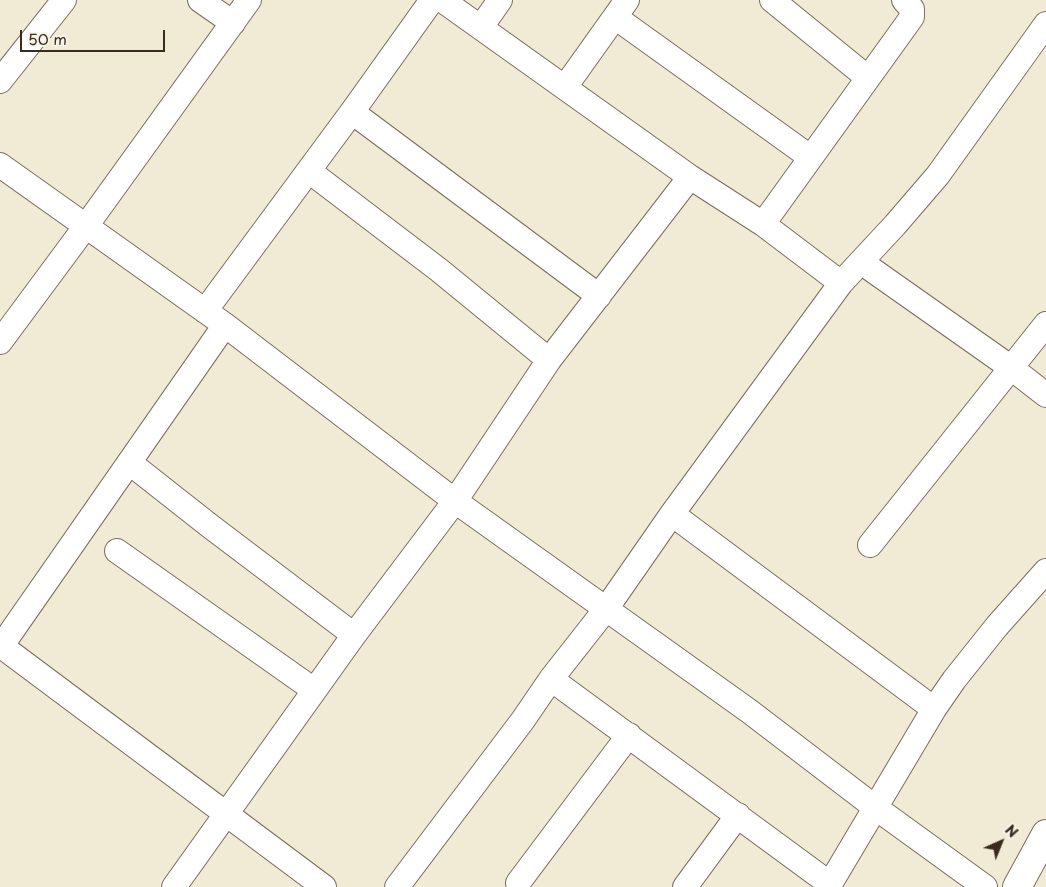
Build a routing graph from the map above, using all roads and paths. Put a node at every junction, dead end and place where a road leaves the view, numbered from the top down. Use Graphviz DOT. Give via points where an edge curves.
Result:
graph roads {
  1 [pos="200,0"];
  2 [pos="249,0"];
  3 [pos="432,0"];
  4 [pos="442,0"];
  5 [pos="500,0"];
  6 [pos="772,0"];
  7 [pos="904,0"];
  8 [pos="55,3"];
  9 [pos="621,9"];
  10 [pos="233,23"];
  11 [pos="482,27"];
  12 [pos="1043,33"];
  13 [pos="868,78"];
  14 [pos="0,81"];
  15 [pos="565,87"];
  16 [pos="352,112"];
  17 [pos="810,157"];
  18 [pos="0,165"];
  19 [pos="309,171"];
  20 [pos="690,178"];
  21 [pos="763,224"];
  22 [pos="86,226"];
  23 [pos="861,262"];
  24 [pos="841,283"];
  25 [pos="599,296"];
  26 [pos="205,311"];
  27 [pos="1046,324"];
  28 [pos="225,325"];
  29 [pos="0,342"];
  30 [pos="549,360"];
  31 [pos="1010,367"];
  32 [pos="1046,395"];
  33 [pos="130,463"];
  34 [pos="456,501"];
  35 [pos="672,514"];
  36 [pos="870,545"];
  37 [pos="117,551"];
  38 [pos="1046,571"];
  39 [pos="606,609"];
  40 [pos="354,635"];
  41 [pos="1,646"];
  42 [pos="552,679"];
  43 [pos="314,690"];
  44 [pos="934,709"];
  45 [pos="629,735"];
  46 [pos="876,808"];
  47 [pos="226,812"];
  48 [pos="738,815"];
  49 [pos="1046,834"];
  50 [pos="518,883"];
  51 [pos="830,886"];
  52 [pos="174,887"];
  53 [pos="324,887"];
  54 [pos="397,887"];
  55 [pos="685,887"];
  56 [pos="985,887"];
  57 [pos="1017,887"];
  1 -- 10 [label="street"];
  2 -- 10 [label="street"];
  3 -- 16 [label="street"];
  4 -- 11 [label="street"];
  5 -- 11 [label="street"];
  6 -- 13 [label="street"];
  7 -- 13 [label="street" via="912,8 912,17"];
  8 -- 14 [label="street"];
  9 -- 15 [label="street"];
  9 -- 17 [label="street"];
  10 -- 22 [label="street"];
  11 -- 15 [label="street"];
  12 -- 23 [label="street" via="938,175"];
  13 -- 17 [label="street"];
  15 -- 20 [label="street"];
  16 -- 19 [label="street"];
  16 -- 25 [label="street"];
  17 -- 21 [label="street"];
  18 -- 22 [label="street"];
  19 -- 26 [label="street"];
  19 -- 30 [label="street" via="439,270"];
  20 -- 21 [label="street"];
  20 -- 25 [label="street"];
  21 -- 24 [label="street"];
  22 -- 26 [label="street"];
  22 -- 29 [label="street"];
  23 -- 24 [label="street"];
  23 -- 31 [label="street"];
  24 -- 35 [label="street"];
  25 -- 30 [label="street"];
  26 -- 28 [label="street"];
  27 -- 31 [label="street"];
  28 -- 33 [label="street"];
  28 -- 34 [label="street"];
  30 -- 34 [label="street"];
  31 -- 32 [label="street"];
  31 -- 36 [label="street"];
  33 -- 40 [label="street"];
  33 -- 41 [label="street"];
  34 -- 39 [label="street"];
  34 -- 40 [label="street"];
  35 -- 39 [label="street"];
  35 -- 44 [label="street"];
  37 -- 43 [label="street"];
  38 -- 44 [label="street" via="971,657"];
  39 -- 42 [label="street"];
  39 -- 46 [label="street" via="749,711"];
  40 -- 43 [label="street"];
  41 -- 47 [label="street"];
  42 -- 45 [label="street"];
  42 -- 54 [label="street"];
  43 -- 47 [label="street"];
  44 -- 46 [label="street"];
  45 -- 48 [label="street"];
  45 -- 50 [label="street"];
  46 -- 51 [label="street"];
  46 -- 56 [label="street"];
  47 -- 52 [label="street"];
  47 -- 53 [label="street"];
  48 -- 51 [label="street"];
  48 -- 55 [label="street"];
  49 -- 57 [label="main road"];
}
